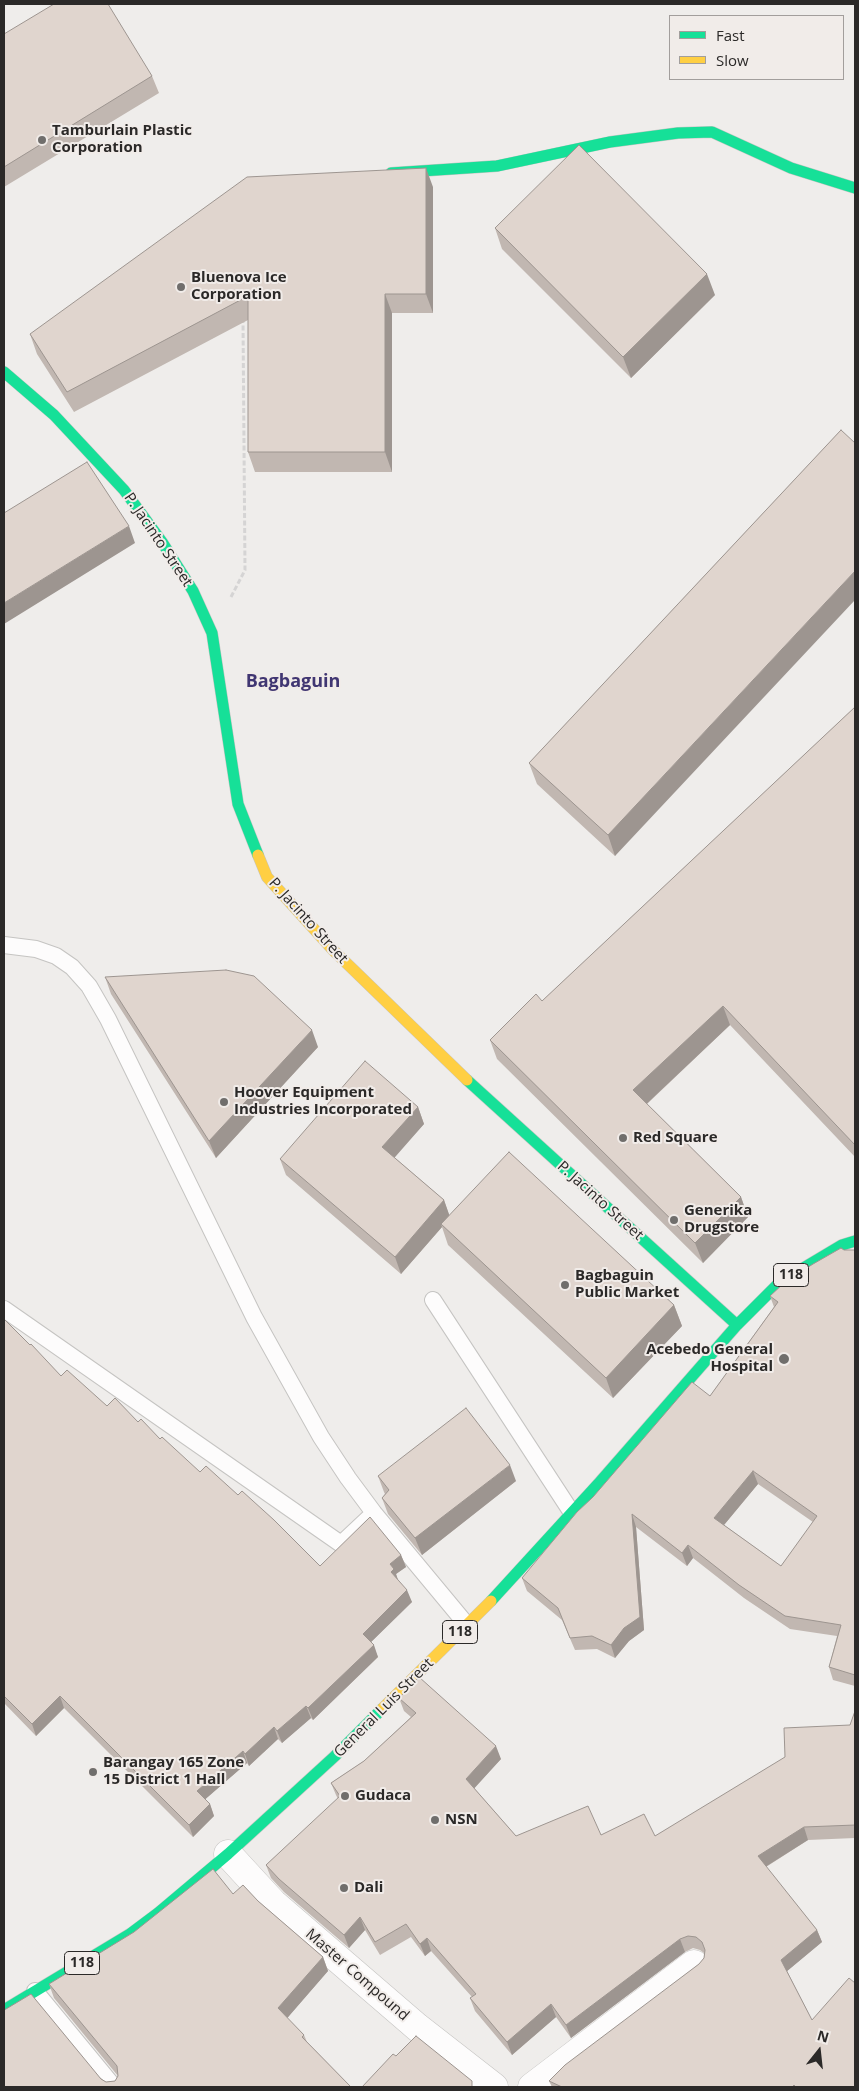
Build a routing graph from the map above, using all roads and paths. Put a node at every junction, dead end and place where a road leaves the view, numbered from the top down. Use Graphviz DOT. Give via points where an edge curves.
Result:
graph roads {
  1 [pos="377,174"];
  2 [pos="855,188"];
  3 [pos="243,311"];
  4 [pos="4,372"];
  5 [pos="212,633"];
  6 [pos="4,944"];
  7 [pos="855,1241"];
  8 [pos="433,1300"];
  9 [pos="4,1309"];
  10 [pos="737,1324"];
  11 [pos="374,1513"];
  12 [pos="572,1513"];
  13 [pos="467,1626"];
  14 [pos="228,1854"];
  15 [pos="694,1964"];
  16 [pos="35,1991"];
  17 [pos="4,2010"];
  18 [pos="114,2087"];
  19 [pos="494,2087"];
  20 [pos="532,2087"];
  1 -- 2 [label="street" via="498,166 610,142 712,132 766,158"];
  3 -- 5 [label="path" via="246,570"];
  4 -- 5 [label="street, P. Jacinto Street" via="54,415 124,490 193,591"];
  5 -- 10 [label="street, P. Jacinto Street" via="238,804 267,877 333,950 494,1106"];
  6 -- 11 [label="lane" via="56,956 89,986 254,1317 321,1436"];
  7 -- 10 [label="street, General Luis Street / 118" via="780,1282"];
  8 -- 12 [label="lane"];
  9 -- 11 [label="lane" via="341,1544"];
  10 -- 12 [label="street, General Luis Street / 118"];
  11 -- 13 [label="lane"];
  12 -- 13 [label="street, General Luis Street / 118"];
  13 -- 14 [label="street, General Luis Street / 118" via="335,1756"];
  14 -- 16 [label="street, General Luis Street / 118" via="130,1934"];
  14 -- 19 [label="street, Master Compound" via="273,1903 417,2027"];
  15 -- 20 [label="street"];
  16 -- 17 [label="street, General Luis Street / 118"];
  16 -- 18 [label="lane"];
}
